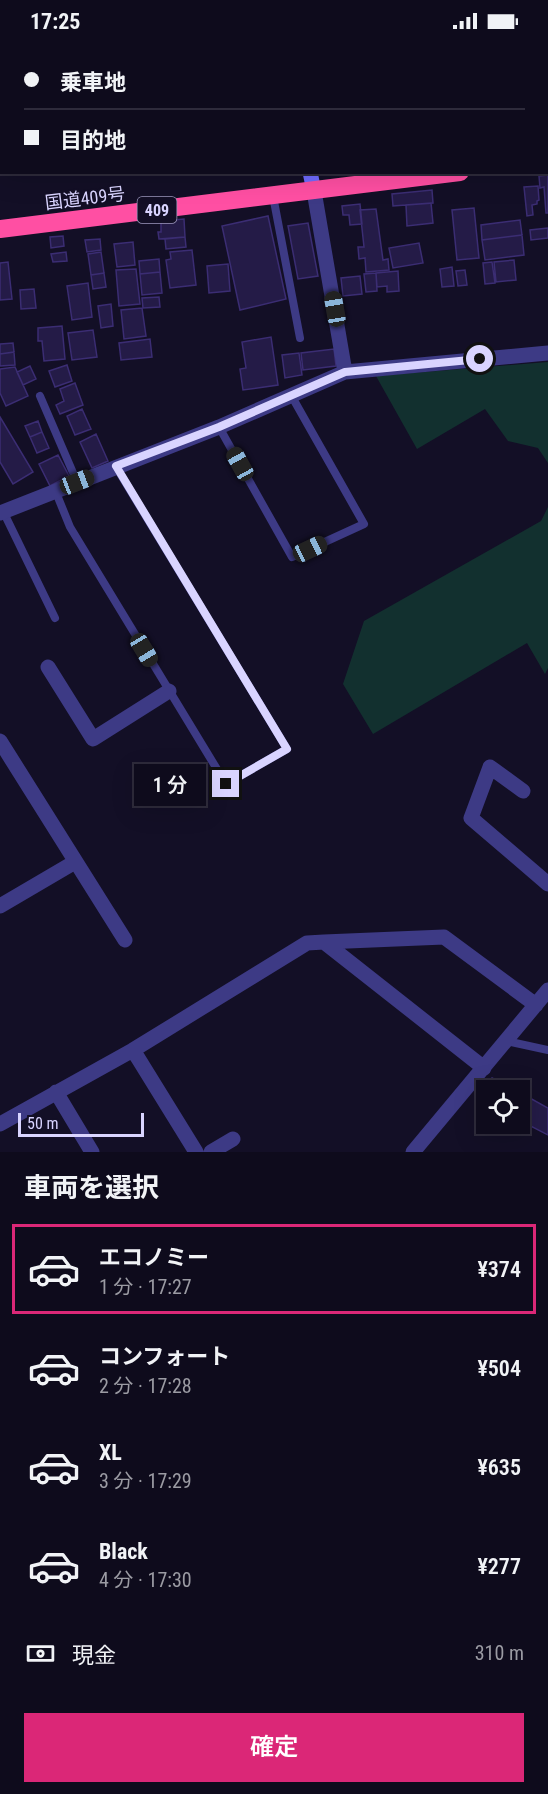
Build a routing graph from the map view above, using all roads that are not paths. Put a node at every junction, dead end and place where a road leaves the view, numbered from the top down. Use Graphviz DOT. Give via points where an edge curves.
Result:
graph roads {
  1 [pos="310,174"];
  2 [pos="445,174"];
  3 [pos="314,191"];
  4 [pos="273,196"];
  5 [pos="0,229"];
  6 [pos="300,338"];
  7 [pos="548,353"];
  8 [pos="345,372"];
  9 [pos="290,394"];
  10 [pos="40,396"];
  11 [pos="219,427"];
  12 [pos="116,466"];
  13 [pos="77,482"];
  14 [pos="55,490"];
  15 [pos="2,512"];
  16 [pos="56,618"];
  17 [pos="48,667"];
  18 [pos="169,691"];
  19 [pos="0,741"];
  20 [pos="523,791"];
  21 [pos="75,862"];
  22 [pos="548,884"];
  23 [pos="0,906"];
  24 [pos="125,940"];
  25 [pos="324,942"];
  26 [pos="548,990"];
  27 [pos="536,1005"];
  28 [pos="506,1041"];
  29 [pos="133,1050"];
  30 [pos="548,1050"];
  31 [pos="484,1068"];
  32 [pos="56,1092"];
  33 [pos="0,1124"];
  34 [pos="233,1139"];
  35 [pos="92,1152"];
  36 [pos="196,1152"];
  37 [pos="212,1152"];
  38 [pos="413,1152"];
  1 -- 3 [label="street"];
  2 -- 3 [label="highway, 国道409号 / 409"];
  3 -- 4 [label="highway, 国道409号 / 409"];
  3 -- 8 [label="street"];
  4 -- 5 [label="highway, 国道409号 / 409"];
  4 -- 6 [label="lane"];
  7 -- 8 [label="street"];
  8 -- 9 [label="street"];
  9 -- 11 [label="street"];
  9 -- 11 [label="lane" via="364,524 292,557"];
  10 -- 13 [label="lane"];
  11 -- 12 [label="street"];
  12 -- 13 [label="street"];
  12 -- 18 [label="lane" via="287,749 226,784"];
  13 -- 14 [label="street"];
  14 -- 15 [label="street"];
  14 -- 18 [label="lane" via="70,527"];
  15 -- 16 [label="lane"];
  17 -- 18 [label="street" via="93,739"];
  19 -- 21 [label="street"];
  20 -- 22 [label="street" via="490,767 471,818"];
  21 -- 23 [label="street"];
  21 -- 24 [label="street"];
  25 -- 27 [label="street" via="444,937"];
  25 -- 29 [label="street" via="307,943"];
  25 -- 31 [label="street"];
  26 -- 27 [label="street"];
  27 -- 28 [label="street"];
  28 -- 30 [label="lane"];
  28 -- 31 [label="street"];
  29 -- 32 [label="street"];
  29 -- 36 [label="street"];
  31 -- 38 [label="street"];
  32 -- 33 [label="street"];
  32 -- 35 [label="street"];
  34 -- 37 [label="street"];
}
